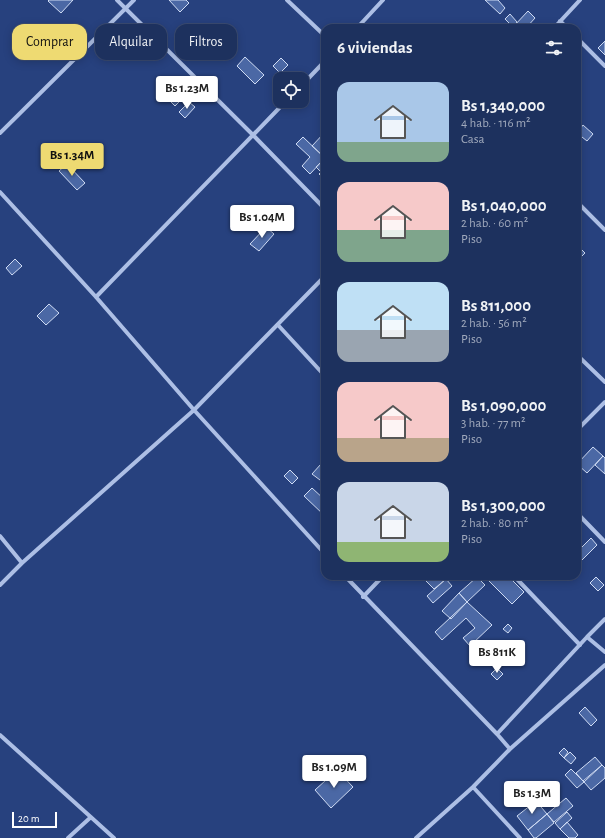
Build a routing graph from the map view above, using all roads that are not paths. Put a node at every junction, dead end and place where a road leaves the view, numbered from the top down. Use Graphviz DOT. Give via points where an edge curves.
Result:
graph roads {
  1 [pos="117,0"];
  2 [pos="134,0"];
  3 [pos="287,0"];
  4 [pos="383,0"];
  5 [pos="580,0"];
  6 [pos="126,9"];
  7 [pos="560,21"];
  8 [pos="360,24"];
  9 [pos="557,24"];
  10 [pos="563,24"];
  11 [pos="321,32"];
  12 [pos="581,42"];
  13 [pos="321,65"];
  14 [pos="605,66"];
  15 [pos="309,78"];
  16 [pos="279,108"];
  17 [pos="0,133"];
  18 [pos="253,135"];
  19 [pos="0,192"];
  20 [pos="321,205"];
  21 [pos="581,206"];
  22 [pos="605,230"];
  23 [pos="321,280"];
  24 [pos="96,298"];
  25 [pos="278,325"];
  26 [pos="581,359"];
  27 [pos="321,372"];
  28 [pos="605,382"];
  29 [pos="605,402"];
  30 [pos="194,410"];
  31 [pos="581,426"];
  32 [pos="581,517"];
  33 [pos="0,536"];
  34 [pos="605,542"];
  35 [pos="321,550"];
  36 [pos="22,563"];
  37 [pos="349,580"];
  38 [pos="379,580"];
  39 [pos="518,580"];
  40 [pos="0,585"];
  41 [pos="364,597"];
  42 [pos="605,619"];
  43 [pos="587,637"];
  44 [pos="580,645"];
  45 [pos="605,652"];
  46 [pos="605,665"];
  47 [pos="497,734"];
  48 [pos="0,735"];
  49 [pos="510,749"];
  50 [pos="473,788"];
  51 [pos="91,817"];
  52 [pos="68,838"];
  53 [pos="114,838"];
  54 [pos="416,838"];
  55 [pos="520,838"];
  1 -- 6 [label="street"];
  2 -- 6 [label="street"];
  3 -- 11 [label="street"];
  4 -- 8 [label="street"];
  5 -- 7 [label="street"];
  6 -- 17 [label="street"];
  6 -- 18 [label="street"];
  7 -- 9 [label="street"];
  7 -- 10 [label="street"];
  12 -- 14 [label="street"];
  13 -- 15 [label="street"];
  16 -- 18 [label="street"];
  18 -- 20 [label="street"];
  18 -- 24 [label="street"];
  19 -- 24 [label="street"];
  21 -- 22 [label="street"];
  23 -- 25 [label="street"];
  24 -- 30 [label="street"];
  25 -- 27 [label="street"];
  25 -- 30 [label="street"];
  26 -- 28 [label="street"];
  29 -- 31 [label="street"];
  30 -- 35 [label="street"];
  30 -- 36 [label="street"];
  32 -- 34 [label="street"];
  33 -- 36 [label="street"];
  36 -- 40 [label="street"];
  37 -- 41 [label="street"];
  38 -- 41 [label="street"];
  39 -- 44 [label="street"];
  41 -- 47 [label="street"];
  42 -- 43 [label="street"];
  43 -- 44 [label="street"];
  43 -- 45 [label="street"];
  44 -- 47 [label="street"];
  46 -- 49 [label="street"];
  47 -- 49 [label="street"];
  48 -- 51 [label="street"];
  49 -- 50 [label="street"];
  50 -- 54 [label="street"];
  50 -- 55 [label="street"];
  51 -- 52 [label="street"];
  51 -- 53 [label="street"];
}
